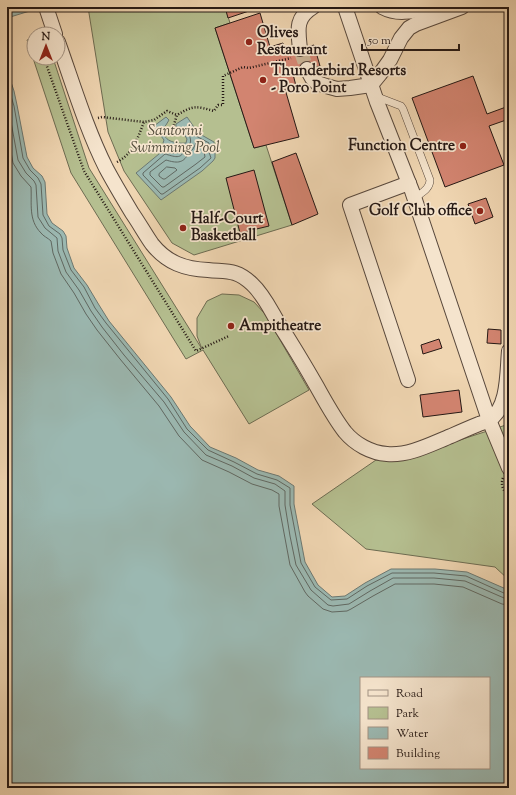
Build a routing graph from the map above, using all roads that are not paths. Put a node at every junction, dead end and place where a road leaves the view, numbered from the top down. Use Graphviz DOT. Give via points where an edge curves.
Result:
graph roads {
  1 [pos="46,7"];
  2 [pos="313,7"];
  3 [pos="345,7"];
  4 [pos="382,7"];
  5 [pos="427,7"];
  6 [pos="462,7"];
  7 [pos="52,26"];
  8 [pos="298,53"];
  9 [pos="66,64"];
  10 [pos="307,69"];
  11 [pos="373,90"];
  12 [pos="409,183"];
  13 [pos="415,198"];
  14 [pos="509,351"];
  15 [pos="408,380"];
  16 [pos="490,420"];
  17 [pos="507,471"];
  1 -- 7 [label="street"];
  2 -- 8 [label="street" via="301,17 299,23"];
  3 -- 11 [label="street"];
  4 -- 5 [label="street" via="405,12"];
  6 -- 11 [label="street" via="409,28"];
  9 -- 16 [label="street" via="109,174 153,245 172,262 181,266 235,272 254,286 333,414 346,433 356,442 375,452 399,454 416,450"];
  10 -- 11 [label="street" via="316,83 337,89"];
  11 -- 12 [label="street"];
  11 -- 13 [label="lane" via="401,106 406,116 430,180 428,187"];
  12 -- 13 [label="street"];
  12 -- 15 [label="street" via="350,205"];
  13 -- 16 [label="street"];
  14 -- 16 [label="street" via="504,398"];
  16 -- 17 [label="street"];
}
